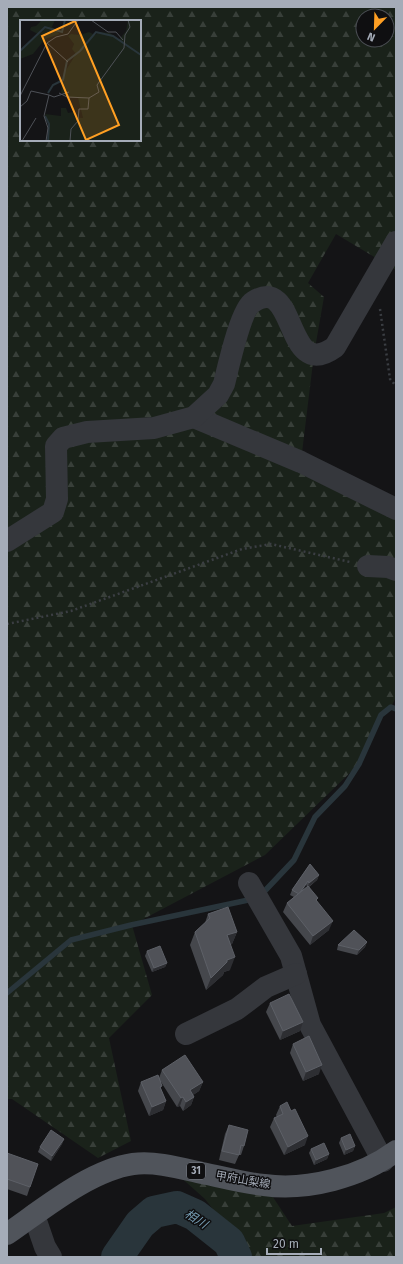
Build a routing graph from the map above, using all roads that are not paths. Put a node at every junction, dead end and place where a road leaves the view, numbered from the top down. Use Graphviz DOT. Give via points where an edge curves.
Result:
graph roads {
  1 [pos="396,242"];
  2 [pos="194,417"];
  3 [pos="396,510"];
  4 [pos="7,541"];
  5 [pos="368,566"];
  6 [pos="396,570"];
  7 [pos="255,892"];
  8 [pos="296,974"];
  9 [pos="186,1034"];
  10 [pos="390,1156"];
  11 [pos="34,1215"];
  12 [pos="7,1234"];
  13 [pos="51,1257"];
  1 -- 2 [label="lane" via="335,347 326,353 314,354 298,343 283,306 274,299 264,298 252,302 245,312 224,384 218,394"];
  2 -- 3 [label="lane" via="301,462"];
  2 -- 4 [label="lane" via="154,428 87,432 63,438 56,446 57,499 53,512"];
  5 -- 6 [label="lane" via="388,566"];
  7 -- 8 [label="lane" via="291,956"];
  8 -- 9 [label="lane" via="266,987 237,1009"];
  8 -- 10 [label="lane" via="310,1025"];
  10 -- 11 [label="main road, 甲府山梨線 / 31" via="347,1176 307,1185 265,1185 168,1166 133,1164 95,1176"];
  11 -- 12 [label="main road, 甲府山梨線 / 31"];
  11 -- 13 [label="lane" via="45,1248"];
}
